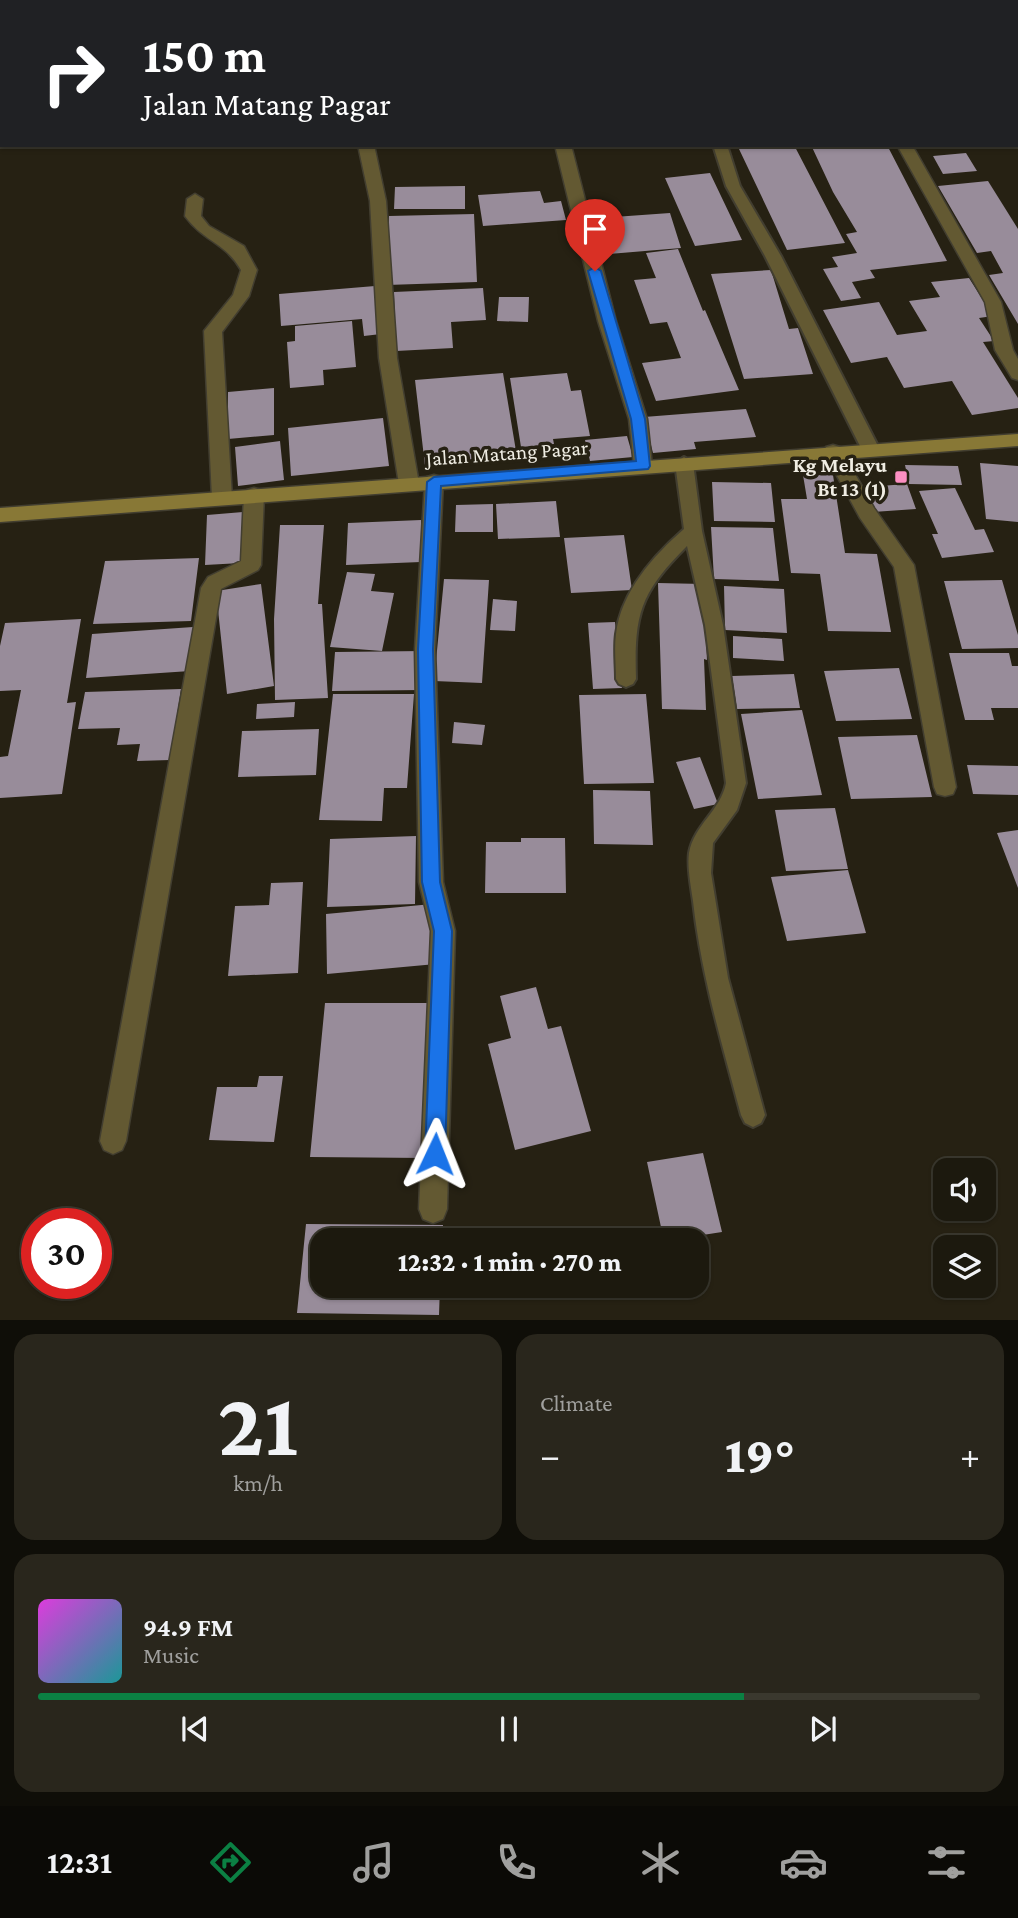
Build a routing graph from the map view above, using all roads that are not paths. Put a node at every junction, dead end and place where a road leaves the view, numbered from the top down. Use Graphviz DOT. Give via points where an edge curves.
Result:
graph roads {
  1 [pos="366,147"];
  2 [pos="564,147"];
  3 [pos="721,147"];
  4 [pos="905,147"];
  5 [pos="195,199"];
  6 [pos="1018,374"];
  7 [pos="1018,440"];
  8 [pos="871,450"];
  9 [pos="833,452"];
  10 [pos="684,463"];
  11 [pos="643,466"];
  12 [pos="434,482"];
  13 [pos="409,484"];
  14 [pos="254,495"];
  15 [pos="222,498"];
  16 [pos="0,515"];
  17 [pos="693,531"];
  18 [pos="626,679"];
  19 [pos="945,787"];
  20 [pos="753,1115"];
  21 [pos="113,1141"];
  22 [pos="433,1209"];
  1 -- 13 [label="street" via="378,201 388,358"];
  2 -- 11 [label="street" via="607,321 638,419"];
  3 -- 8 [label="lane" via="733,186"];
  4 -- 6 [label="street" via="993,302 1004,350"];
  5 -- 15 [label="street" via="193,216 204,229 238,250 249,270 241,296 213,331"];
  7 -- 8 [label="main road, Jalan Matang Pagar"];
  8 -- 9 [label="main road, Jalan Matang Pagar"];
  9 -- 10 [label="main road, Jalan Matang Pagar"];
  9 -- 19 [label="street" via="867,513 904,565"];
  10 -- 11 [label="main road, Jalan Matang Pagar"];
  10 -- 17 [label="lane"];
  11 -- 12 [label="main road, Jalan Matang Pagar"];
  12 -- 13 [label="main road, Jalan Matang Pagar"];
  12 -- 22 [label="street" via="425,649 431,882 443,931"];
  13 -- 14 [label="main road, Jalan Matang Pagar"];
  14 -- 15 [label="main road, Jalan Matang Pagar"];
  14 -- 21 [label="street" via="251,565 211,588"];
  15 -- 16 [label="main road, Jalan Matang Pagar"];
  17 -- 18 [label="lane" via="646,579 626,630"];
  17 -- 20 [label="lane" via="714,625 737,783 736,797 706,834 700,852 706,927"];
}
